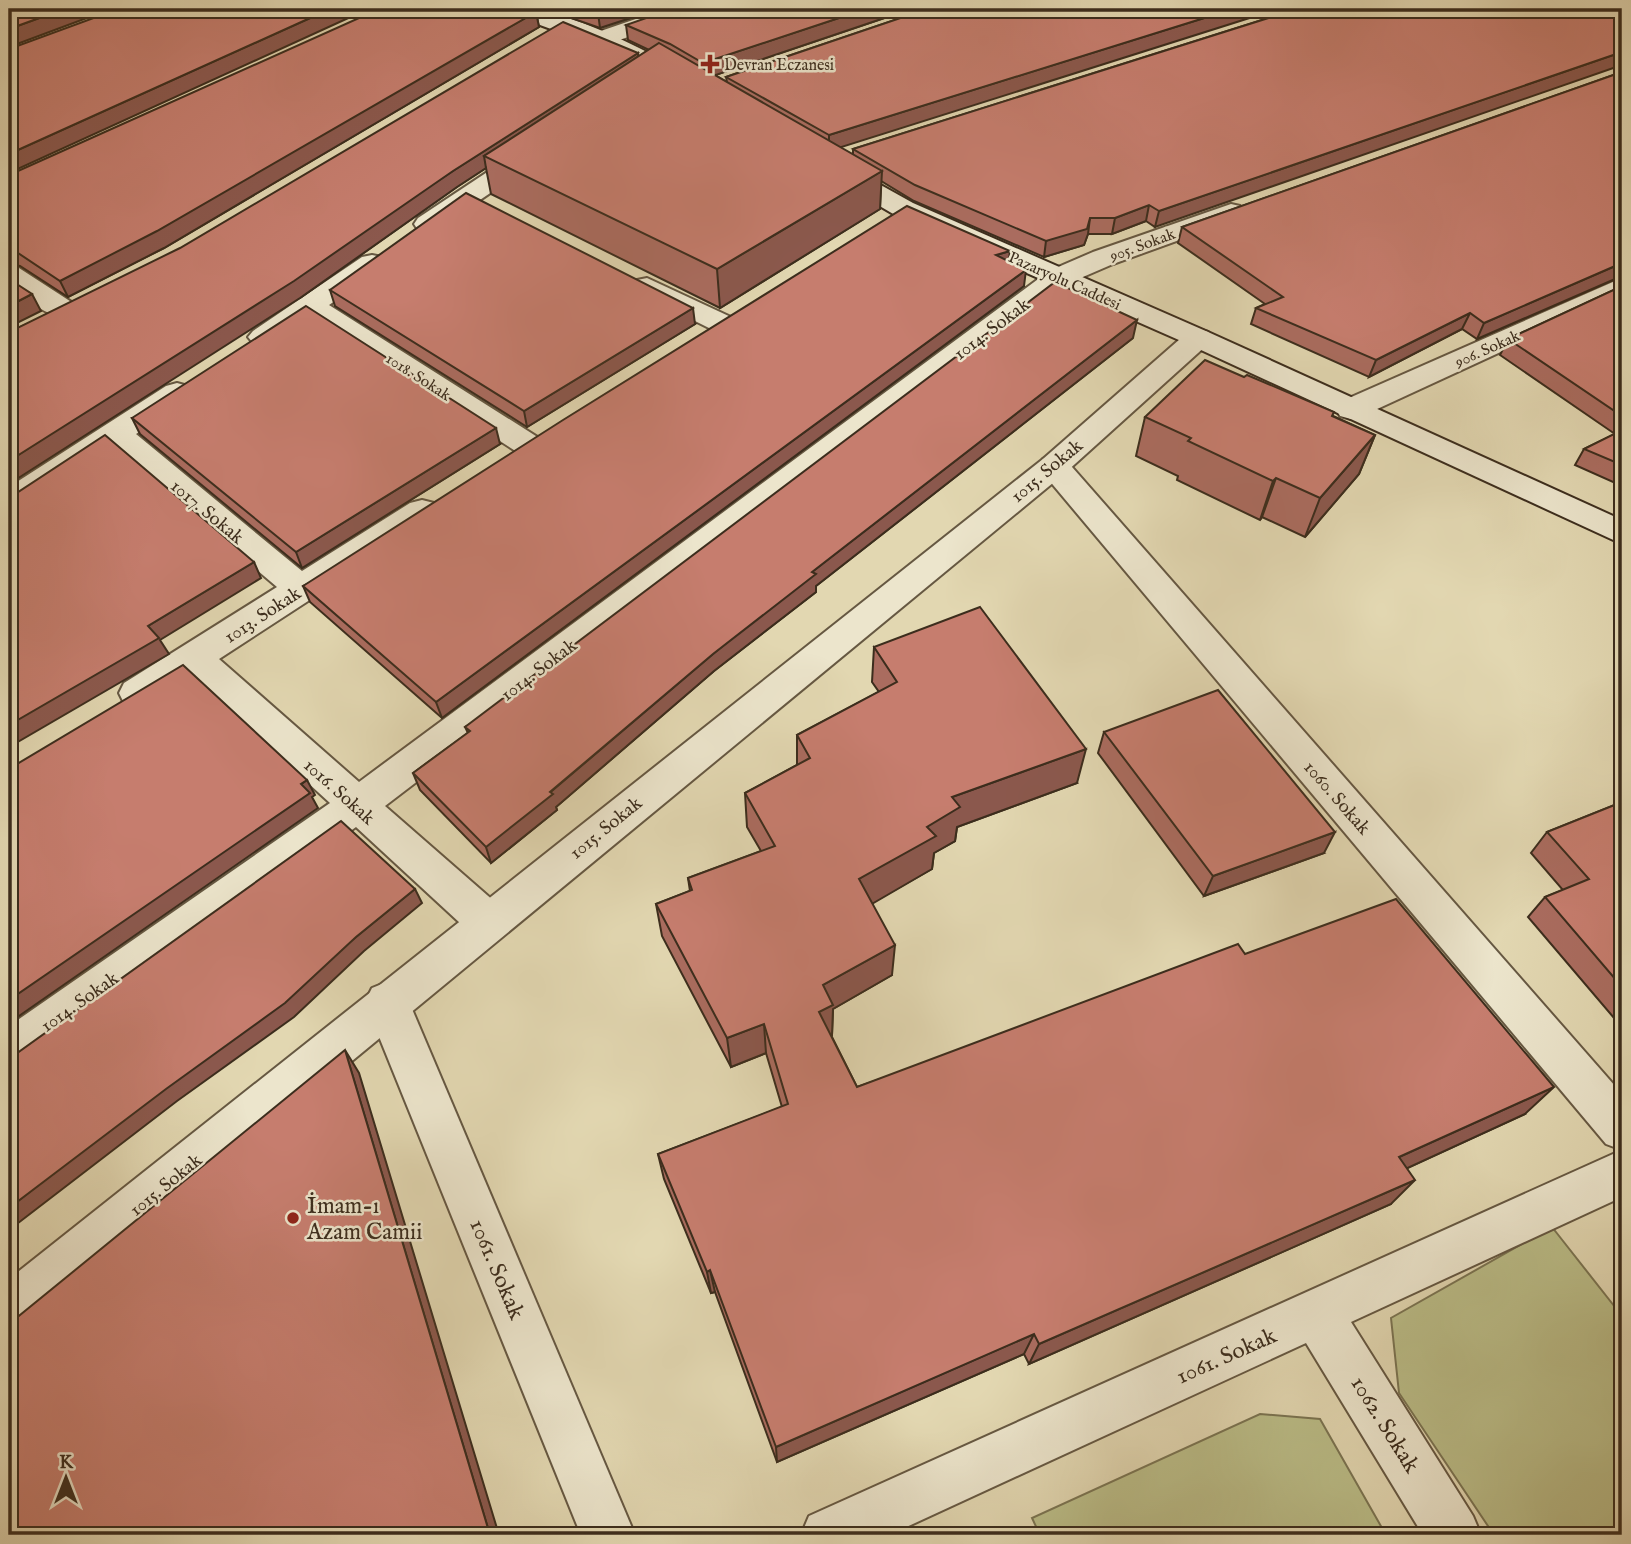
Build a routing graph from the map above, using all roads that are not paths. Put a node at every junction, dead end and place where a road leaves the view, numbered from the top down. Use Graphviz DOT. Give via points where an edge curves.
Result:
graph roads {
  1 [pos="518,9"];
  2 [pos="686,9"];
  3 [pos="564,25"];
  4 [pos="600,38"];
  5 [pos="540,39"];
  6 [pos="703,90"];
  7 [pos="559,135"];
  8 [pos="851,155"];
  9 [pos="1255,204"];
  10 [pos="904,209"];
  11 [pos="870,230"];
  12 [pos="9,274"];
  13 [pos="625,275"];
  14 [pos="1059,277"];
  15 [pos="1622,286"];
  16 [pos="311,306"];
  17 [pos="66,311"];
  18 [pos="1198,338"];
  19 [pos="688,346"];
  20 [pos="242,351"];
  21 [pos="196,381"];
  22 [pos="1351,409"];
  23 [pos="116,433"];
  24 [pos="528,445"];
  25 [pos="1054,466"];
  26 [pos="449,494"];
  27 [pos="9,502"];
  28 [pos="1622,533"];
  29 [pos="301,589"];
  30 [pos="195,659"];
  31 [pos="113,707"];
  32 [pos="356,806"];
  33 [pos="488,922"];
  34 [pos="387,1002"];
  35 [pos="9,1051"];
  36 [pos="1622,1128"];
  37 [pos="1622,1173"];
  38 [pos="9,1311"];
  39 [pos="1317,1313"];
  40 [pos="608,1535"];
  41 [pos="828,1535"];
  42 [pos="1454,1535"];
  1 -- 3 [label="street"];
  2 -- 4 [label="street"];
  3 -- 4 [label="street"];
  3 -- 5 [label="street"];
  4 -- 6 [label="street" via="650,75"];
  7 -- 16 [label="street" via="480,201 395,247"];
  8 -- 10 [label="street, Pazaryolu Caddesi" via="820,160"];
  9 -- 14 [label="street, 905. Sokak"];
  10 -- 11 [label="street"];
  10 -- 14 [label="street, Pazaryolu Caddesi"];
  12 -- 17 [label="street"];
  13 -- 19 [label="street" via="734,317"];
  14 -- 18 [label="street, Pazaryolu Caddesi"];
  14 -- 32 [label="street, 1014. Sokak"];
  15 -- 22 [label="street, 906. Sokak"];
  16 -- 20 [label="street"];
  16 -- 24 [label="street, 1018. Sokak"];
  18 -- 22 [label="street, Pazaryolu Caddesi"];
  18 -- 25 [label="street, 1015. Sokak"];
  21 -- 23 [label="street"];
  22 -- 28 [label="street, Pazaryolu Caddesi"];
  23 -- 27 [label="street"];
  23 -- 29 [label="street, 1017. Sokak"];
  25 -- 33 [label="street, 1015. Sokak"];
  25 -- 36 [label="street, 1060. Sokak"];
  26 -- 29 [label="street, 1013. Sokak"];
  29 -- 30 [label="street, 1013. Sokak"];
  30 -- 31 [label="street, 1013. Sokak"];
  30 -- 32 [label="street, 1016. Sokak"];
  32 -- 33 [label="street, 1016. Sokak"];
  32 -- 35 [label="street, 1014. Sokak"];
  33 -- 34 [label="street, 1015. Sokak"];
  34 -- 38 [label="street, 1015. Sokak"];
  34 -- 40 [label="street, 1061. Sokak"];
  37 -- 39 [label="street, 1061. Sokak"];
  39 -- 41 [label="street, 1061. Sokak"];
  39 -- 42 [label="street, 1062. Sokak"];
}
